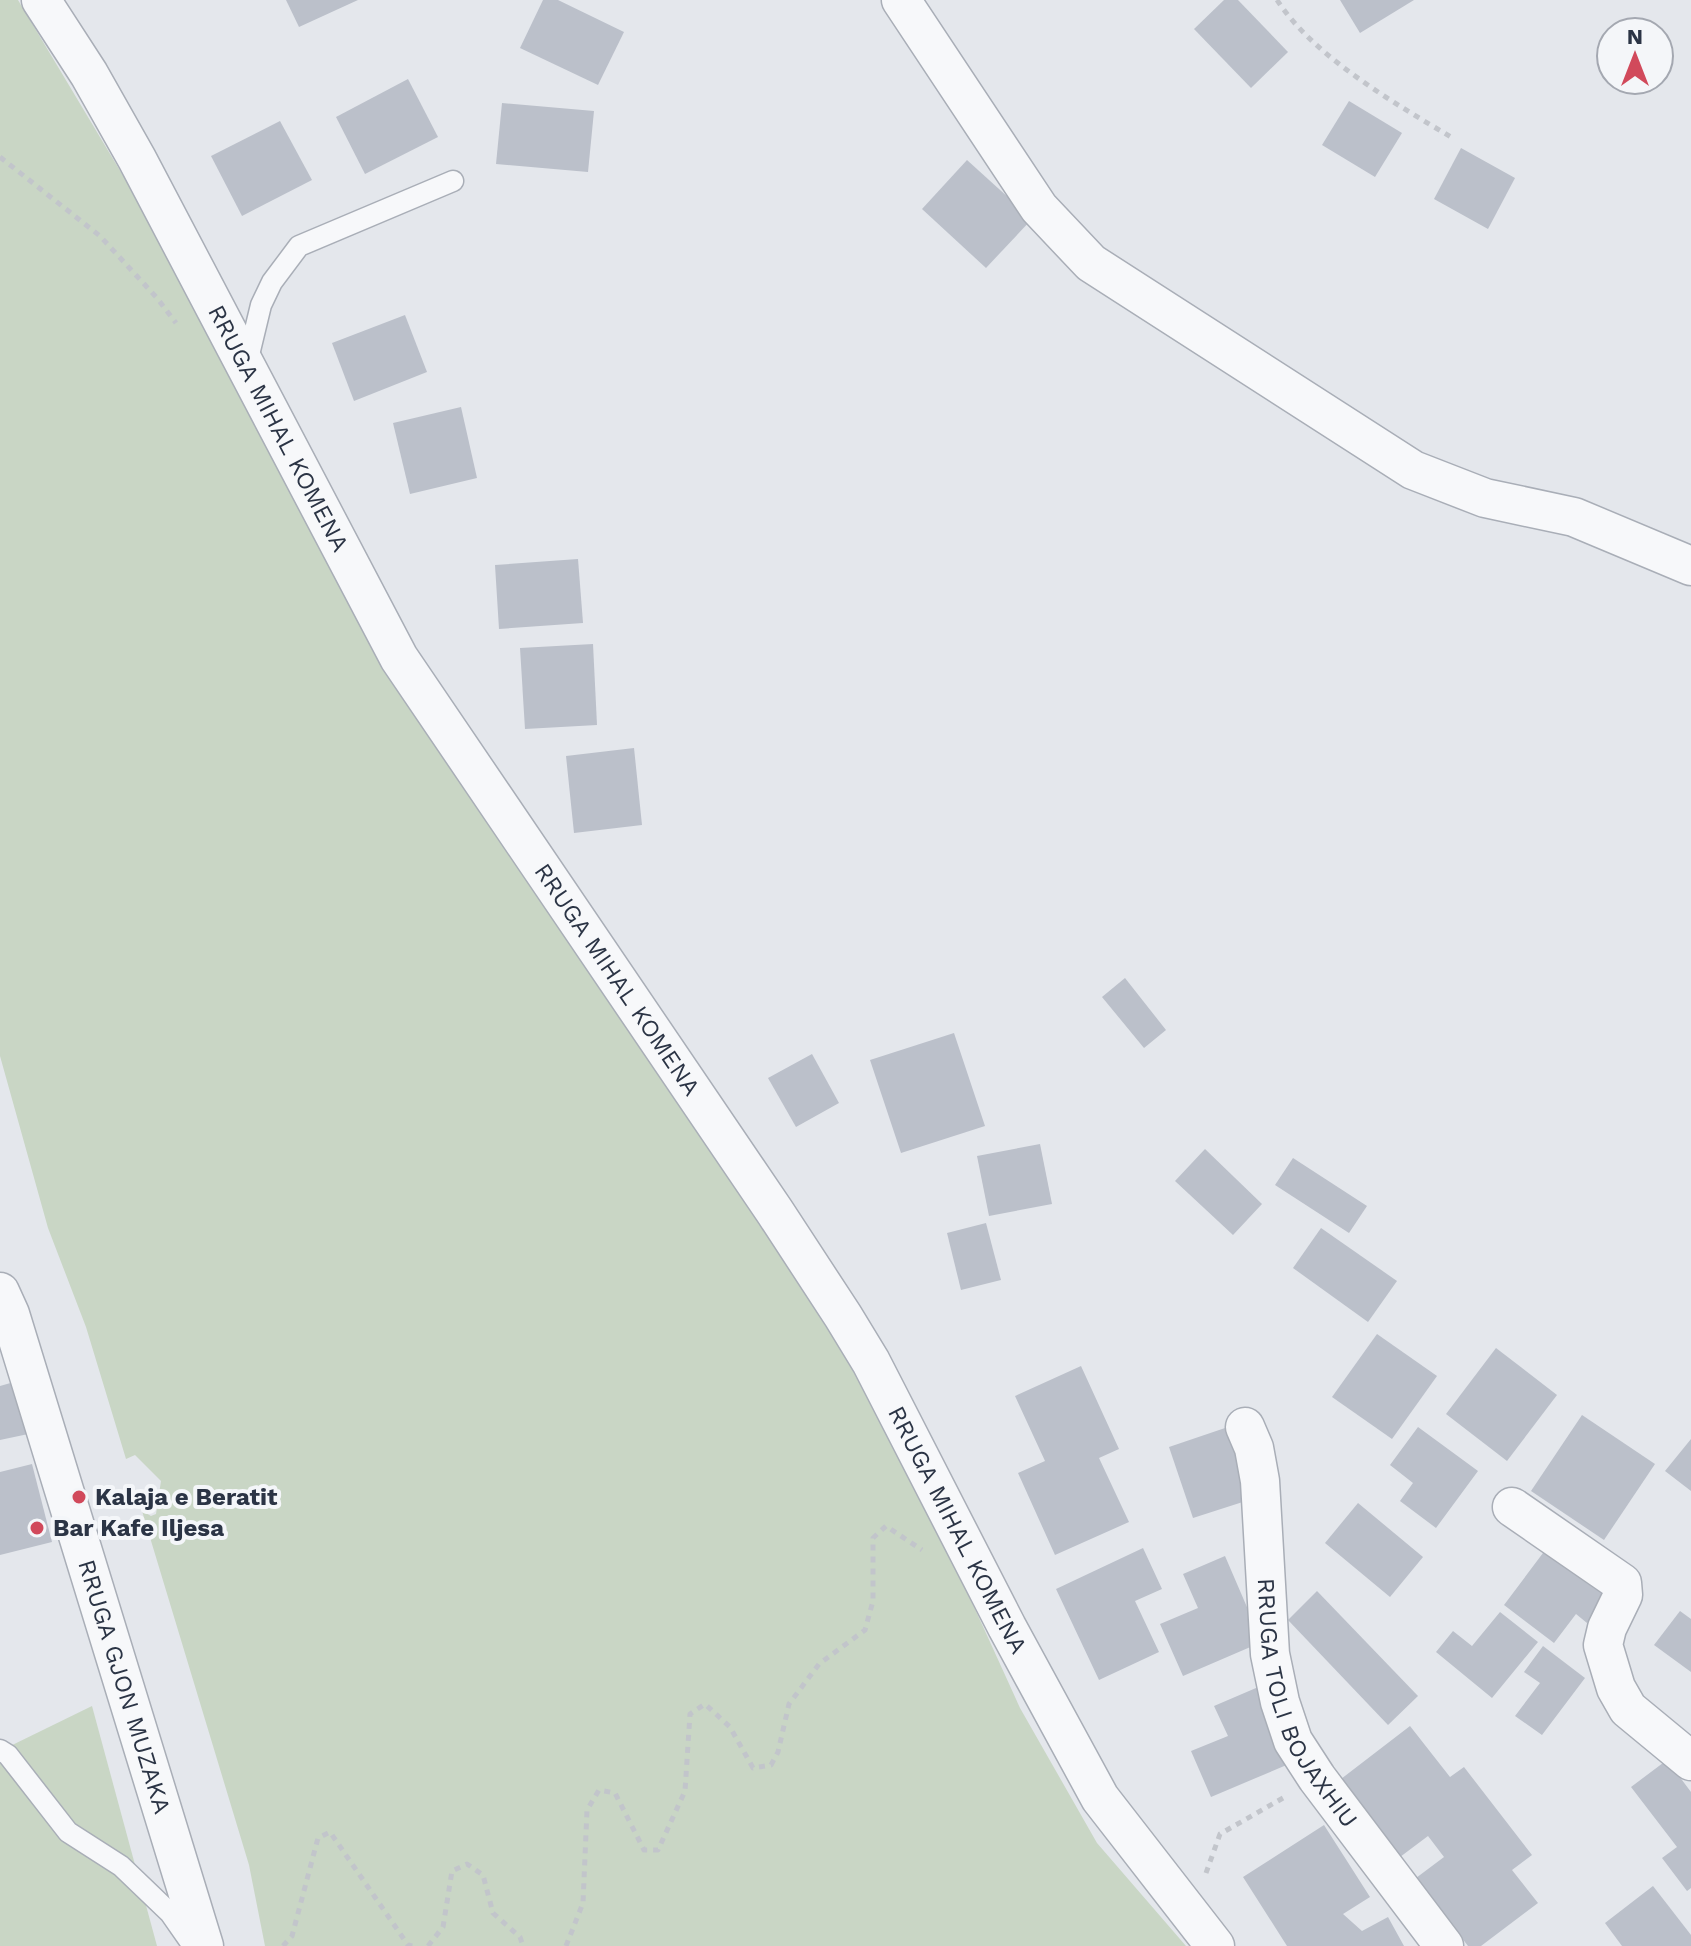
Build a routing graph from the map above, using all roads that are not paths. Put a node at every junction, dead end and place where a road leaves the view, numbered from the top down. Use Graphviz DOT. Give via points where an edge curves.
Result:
graph roads {
  1 [pos="41,0"];
  2 [pos="901,0"];
  3 [pos="453,181"];
  4 [pos="246,367"];
  5 [pos="1691,566"];
  6 [pos="0,1292"];
  7 [pos="1245,1427"];
  8 [pos="1512,1507"];
  9 [pos="0,1750"];
  10 [pos="1691,1761"];
  11 [pos="194,1946"];
  12 [pos="204,1946"];
  13 [pos="1215,1946"];
  14 [pos="1444,1946"];
  1 -- 4 [label="street, RRUGA MIHAL KOMENA" via="137,159"];
  2 -- 5 [label="street" via="1039,208 1091,263 1413,470 1485,498 1574,517"];
  3 -- 4 [label="lane" via="299,246 261,305"];
  4 -- 13 [label="street, RRUGA MIHAL KOMENA" via="399,658 843,1316 1100,1798"];
  6 -- 12 [label="street, RRUGA GJON MUZAKA"];
  7 -- 14 [label="street, RRUGA TOLI BOJAXHIU" via="1260,1481 1270,1654 1293,1741"];
  8 -- 10 [label="street" via="1622,1583 1623,1595 1603,1645 1621,1702"];
  9 -- 11 [label="lane" via="68,1832 121,1866 170,1913"];
}
